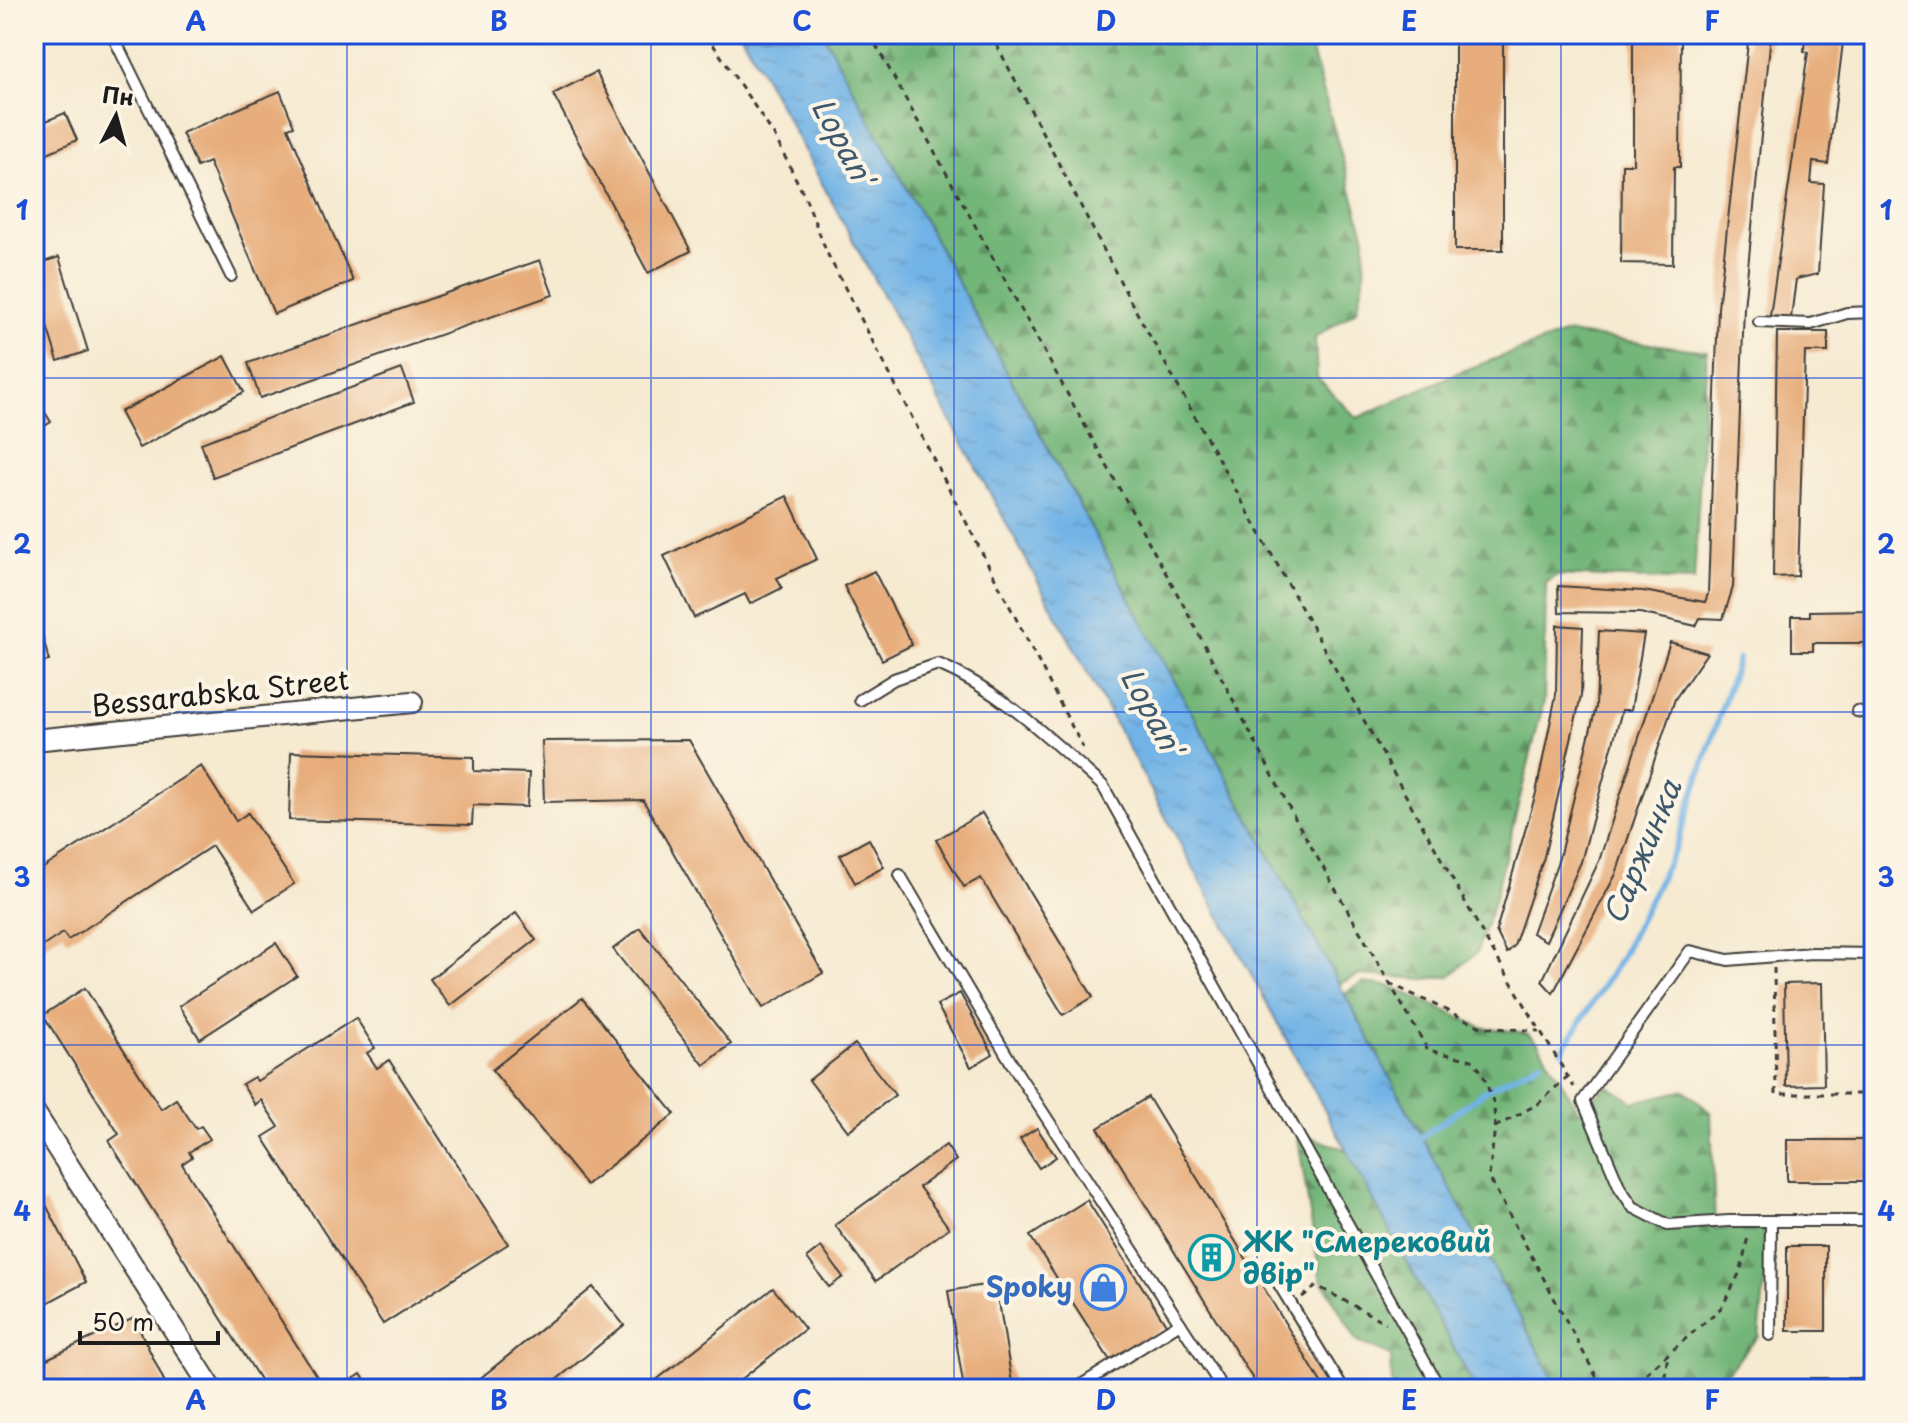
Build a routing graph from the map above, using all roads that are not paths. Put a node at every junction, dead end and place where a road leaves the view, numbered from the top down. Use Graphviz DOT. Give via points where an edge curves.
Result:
graph roads {
  1 [pos="112,34"];
  2 [pos="231,276"];
  3 [pos="1874,312"];
  4 [pos="1759,322"];
  5 [pos="860,700"];
  6 [pos="412,702"];
  7 [pos="1857,711"];
  8 [pos="1874,715"];
  9 [pos="34,740"];
  10 [pos="900,875"];
  11 [pos="1874,954"];
  12 [pos="34,1112"];
  13 [pos="1771,1221"];
  14 [pos="1874,1221"];
  15 [pos="1269,1268"];
  16 [pos="1180,1323"];
  17 [pos="1770,1335"];
  18 [pos="212,1389"];
  19 [pos="1075,1389"];
  20 [pos="1223,1389"];
  21 [pos="1343,1389"];
  22 [pos="1440,1389"];
  1 -- 2 [label="lane"];
  3 -- 4 [label="lane" via="1847,313 1811,324"];
  5 -- 22 [label="lane" via="894,679 938,664 966,676 1028,720 1103,786"];
  6 -- 9 [label="street, Bessarabska Street"];
  7 -- 8 [label="lane"];
  10 -- 16 [label="lane" via="1018,1074"];
  11 -- 13 [label="lane" via="1728,960 1690,951 1583,1101 1633,1207 1668,1225"];
  12 -- 18 [label="street"];
  13 -- 14 [label="lane"];
  13 -- 17 [label="lane"];
  15 -- 21 [label="lane"];
  16 -- 19 [label="lane"];
  16 -- 20 [label="lane"];
}
